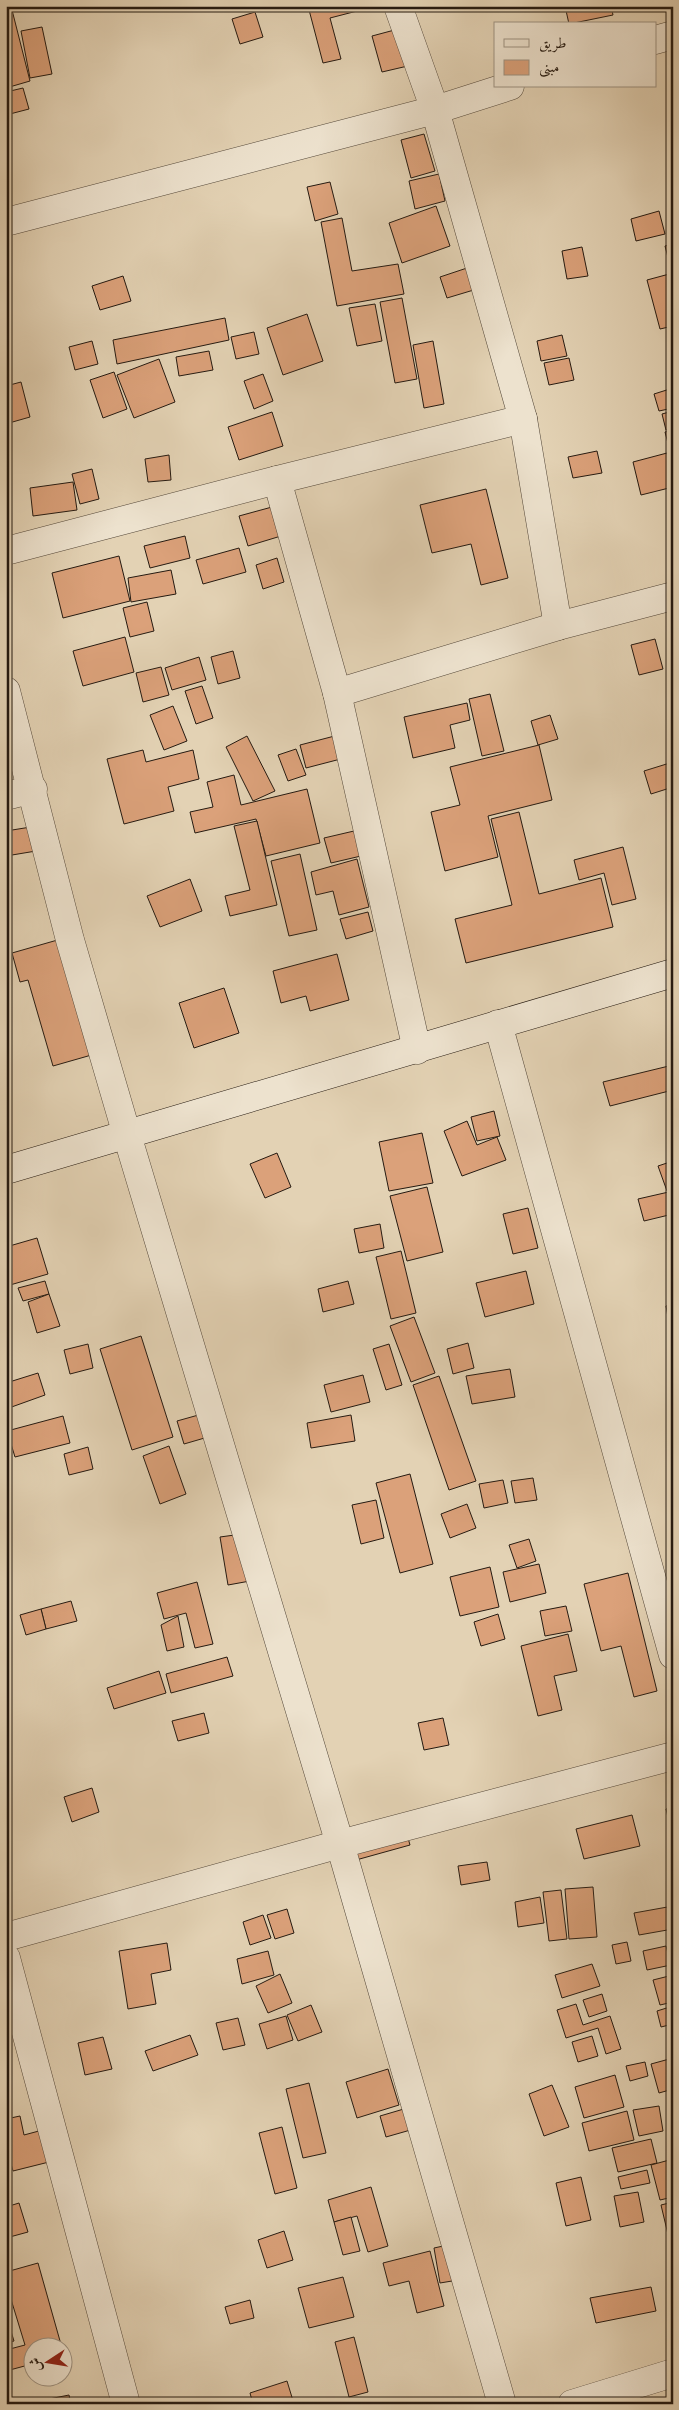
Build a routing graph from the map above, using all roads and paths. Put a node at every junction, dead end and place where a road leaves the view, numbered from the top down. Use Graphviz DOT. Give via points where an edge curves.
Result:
graph roads {
  1 [pos="398,6"];
  2 [pos="673,35"];
  3 [pos="656,40"];
  4 [pos="504,88"];
  5 [pos="435,110"];
  6 [pos="6,222"];
  7 [pos="523,419"];
  8 [pos="277,480"];
  9 [pos="6,551"];
  10 [pos="673,596"];
  11 [pos="558,626"];
  12 [pos="6,691"];
  13 [pos="337,693"];
  14 [pos="33,789"];
  15 [pos="6,796"];
  16 [pos="673,974"];
  17 [pos="498,1024"];
  18 [pos="417,1050"];
  19 [pos="127,1135"];
  20 [pos="6,1170"];
  21 [pos="673,1655"];
  22 [pos="673,1756"];
  23 [pos="340,1844"];
  24 [pos="6,1937"];
  25 [pos="6,1958"];
  26 [pos="673,2374"];
  27 [pos="126,2404"];
  28 [pos="502,2404"];
  29 [pos="572,2404"];
  1 -- 5 [label="street"];
  2 -- 3 [label="street"];
  4 -- 5 [label="street"];
  5 -- 6 [label="street"];
  5 -- 7 [label="street"];
  7 -- 8 [label="street"];
  7 -- 11 [label="street"];
  8 -- 9 [label="street"];
  8 -- 13 [label="street"];
  10 -- 11 [label="street"];
  11 -- 13 [label="street"];
  12 -- 14 [label="street"];
  13 -- 18 [label="street"];
  14 -- 15 [label="street"];
  14 -- 19 [label="street" via="70,940"];
  16 -- 17 [label="street"];
  17 -- 18 [label="street"];
  17 -- 21 [label="street"];
  18 -- 19 [label="street"];
  19 -- 20 [label="street"];
  19 -- 23 [label="street"];
  22 -- 23 [label="street"];
  23 -- 24 [label="street"];
  23 -- 28 [label="street"];
  25 -- 27 [label="street"];
  26 -- 29 [label="street"];
}
